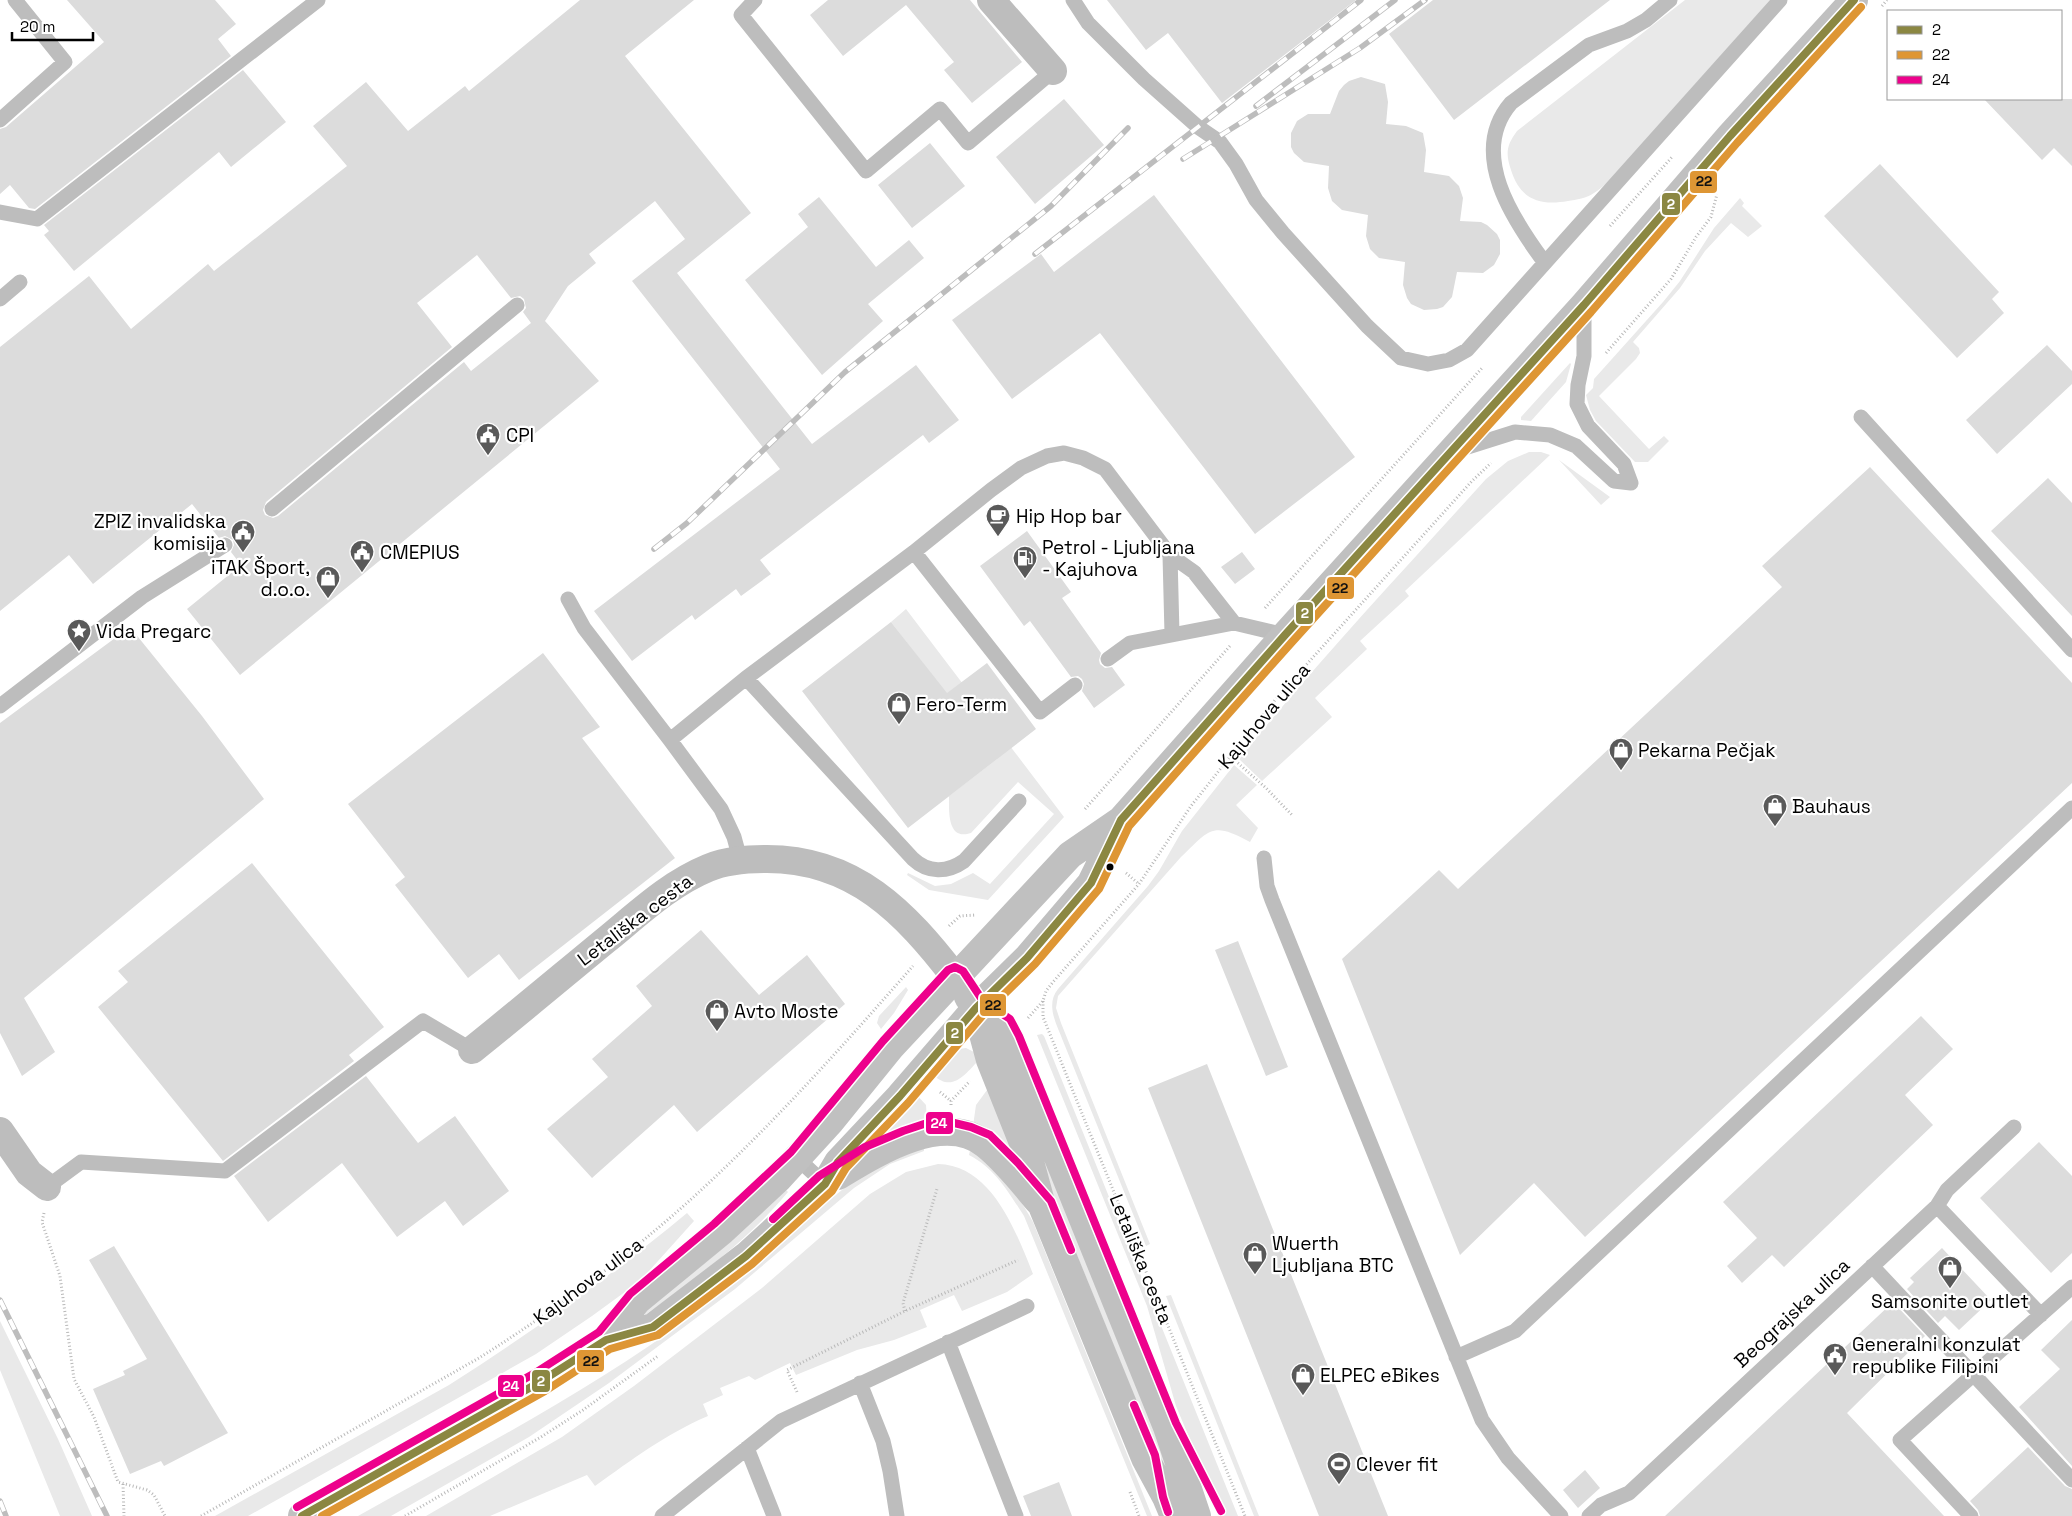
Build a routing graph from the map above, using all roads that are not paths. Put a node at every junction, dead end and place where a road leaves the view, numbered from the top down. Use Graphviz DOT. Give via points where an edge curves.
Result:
graph roads {
  1 [pos="15,0"];
  2 [pos="318,0"];
  3 [pos="754,0"];
  4 [pos="991,0"];
  5 [pos="1073,0"];
  6 [pos="1670,0"];
  7 [pos="1780,0"];
  8 [pos="1854,0"];
  9 [pos="1053,71"];
  10 [pos="0,120"];
  11 [pos="0,212"];
  12 [pos="1545,263"];
  13 [pos="20,282"];
  14 [pos="0,299"];
  15 [pos="517,305"];
  16 [pos="1584,305"];
  17 [pos="1861,417"];
  18 [pos="1451,452"];
  19 [pos="272,509"];
  20 [pos="225,545"];
  21 [pos="914,552"];
  22 [pos="1170,555"];
  23 [pos="568,599"];
  24 [pos="1234,623"];
  25 [pos="1172,634"];
  26 [pos="1285,635"];
  27 [pos="2072,650"];
  28 [pos="1108,659"];
  29 [pos="746,678"];
  30 [pos="1075,685"];
  31 [pos="0,706"];
  32 [pos="670,740"];
  33 [pos="1018,801"];
  34 [pos="2072,808"];
  35 [pos="1121,820"];
  36 [pos="1264,858"];
  37 [pos="740,859"];
  38 [pos="954,977"];
  39 [pos="976,1008"];
  40 [pos="472,1050"];
  41 [pos="2014,1127"];
  42 [pos="0,1131"];
  43 [pos="798,1159"];
  44 [pos="825,1184"];
  45 [pos="47,1187"];
  46 [pos="1042,1206"];
  47 [pos="1937,1206"];
  48 [pos="1872,1266"];
  49 [pos="2072,1287"];
  50 [pos="1026,1306"];
  51 [pos="2041,1315"];
  52 [pos="606,1340"];
  53 [pos="948,1342"];
  54 [pos="1456,1357"];
  55 [pos="1974,1375"];
  56 [pos="860,1383"];
  57 [pos="1167,1427"];
  58 [pos="747,1448"];
  59 [pos="1145,1458"];
  60 [pos="2072,1480"];
  61 [pos="302,1516"];
  62 [pos="662,1516"];
  63 [pos="774,1516"];
  64 [pos="897,1516"];
  65 [pos="1016,1516"];
  66 [pos="1159,1516"];
  67 [pos="1174,1516"];
  68 [pos="1197,1516"];
  69 [pos="1212,1516"];
  70 [pos="1561,1516"];
  71 [pos="1589,1516"];
  72 [pos="1971,1516"];
  1 -- 10 [label="lane" via="65,62"];
  2 -- 11 [label="lane" via="37,219"];
  3 -- 9 [label="lane" via="741,15 866,171 940,109 968,143"];
  4 -- 9 [label="street"];
  5 -- 12 [label="lane" via="1088,23 1144,79 1220,142 1256,200 1283,233 1367,326 1401,358 1428,364 1449,360 1467,350"];
  6 -- 12 [label="lane" via="1627,31 1589,45 1511,103 1502,114 1496,129 1493,155 1497,177 1508,207"];
  7 -- 12 [label="lane"];
  8 -- 16 [label="main road, Kajuhova ulica" via="1730,136"];
  13 -- 14 [label="lane"];
  15 -- 19 [label="lane"];
  16 -- 18 [label="main road, Kajuhova ulica"];
  16 -- 18 [label="lane" via="1584,356 1577,404 1588,426 1624,464 1631,483 1614,480 1576,446 1550,435 1515,432"];
  17 -- 27 [label="lane"];
  18 -- 26 [label="main road, Kajuhova ulica"];
  20 -- 31 [label="lane" via="142,597"];
  21 -- 22 [label="lane" via="1021,468 1046,456 1064,453 1105,469"];
  21 -- 29 [label="lane"];
  21 -- 30 [label="lane" via="1040,712"];
  22 -- 24 [label="lane" via="1194,572"];
  22 -- 25 [label="lane"];
  23 -- 32 [label="lane" via="584,628"];
  24 -- 25 [label="lane"];
  24 -- 26 [label="lane"];
  25 -- 28 [label="lane" via="1130,643"];
  26 -- 35 [label="main road, Kajuhova ulica"];
  29 -- 32 [label="lane"];
  29 -- 33 [label="lane" via="913,860 923,867 943,869 964,861"];
  32 -- 37 [label="lane" via="726,818"];
  34 -- 54 [label="lane" via="1515,1332"];
  35 -- 38 [label="main road, Kajuhova ulica" via="1070,855"];
  35 -- 39 [label="main road, Kajuhova ulica" via="1091,883 1027,958"];
  36 -- 54 [label="lane" via="1272,900"];
  37 -- 38 [label="street, Letališka cesta" via="800,862 850,877 874,893 913,928"];
  37 -- 40 [label="street, Letališka cesta" via="710,867 672,887"];
  38 -- 39 [label="main road, Letališka cesta"];
  38 -- 43 [label="main road, Kajuhova ulica"];
  39 -- 44 [label="main road, Kajuhova ulica" via="838,1162"];
  39 -- 46 [label="main road, Letališka cesta" via="990,1060 1029,1158"];
  39 -- 57 [label="main road, Letališka cesta" via="1003,1026 1010,1040"];
  40 -- 45 [label="lane" via="423,1021 225,1172 82,1162"];
  41 -- 47 [label="lane, Beograjska ulica" via="1947,1190"];
  42 -- 45 [label="street" via="29,1174"];
  43 -- 44 [label="lane"];
  43 -- 52 [label="main road, Kajuhova ulica" via="721,1232 637,1301"];
  44 -- 46 [label="main road" via="870,1156 907,1140 949,1132 985,1144"];
  44 -- 52 [label="main road, Kajuhova ulica" via="752,1251 661,1322"];
  46 -- 59 [label="main road, Letališka cesta"];
  47 -- 48 [label="lane, Beograjska ulica"];
  47 -- 51 [label="lane"];
  48 -- 55 [label="lane"];
  48 -- 71 [label="lane, Beograjska ulica" via="1629,1493 1601,1505"];
  49 -- 51 [label="lane"];
  50 -- 53 [label="lane"];
  51 -- 55 [label="lane"];
  52 -- 61 [label="main road, Kajuhova ulica" via="540,1382"];
  53 -- 56 [label="lane"];
  53 -- 65 [label="lane"];
  54 -- 70 [label="lane" via="1488,1432"];
  55 -- 60 [label="lane"];
  55 -- 72 [label="lane" via="1900,1440"];
  56 -- 58 [label="lane" via="781,1421"];
  56 -- 64 [label="lane" via="883,1441"];
  57 -- 68 [label="main road, Letališka cesta"];
  57 -- 69 [label="main road, Letališka cesta"];
  58 -- 62 [label="lane"];
  58 -- 63 [label="lane"];
  59 -- 66 [label="main road, Letališka cesta"];
  59 -- 67 [label="main road, Letališka cesta"];
}
